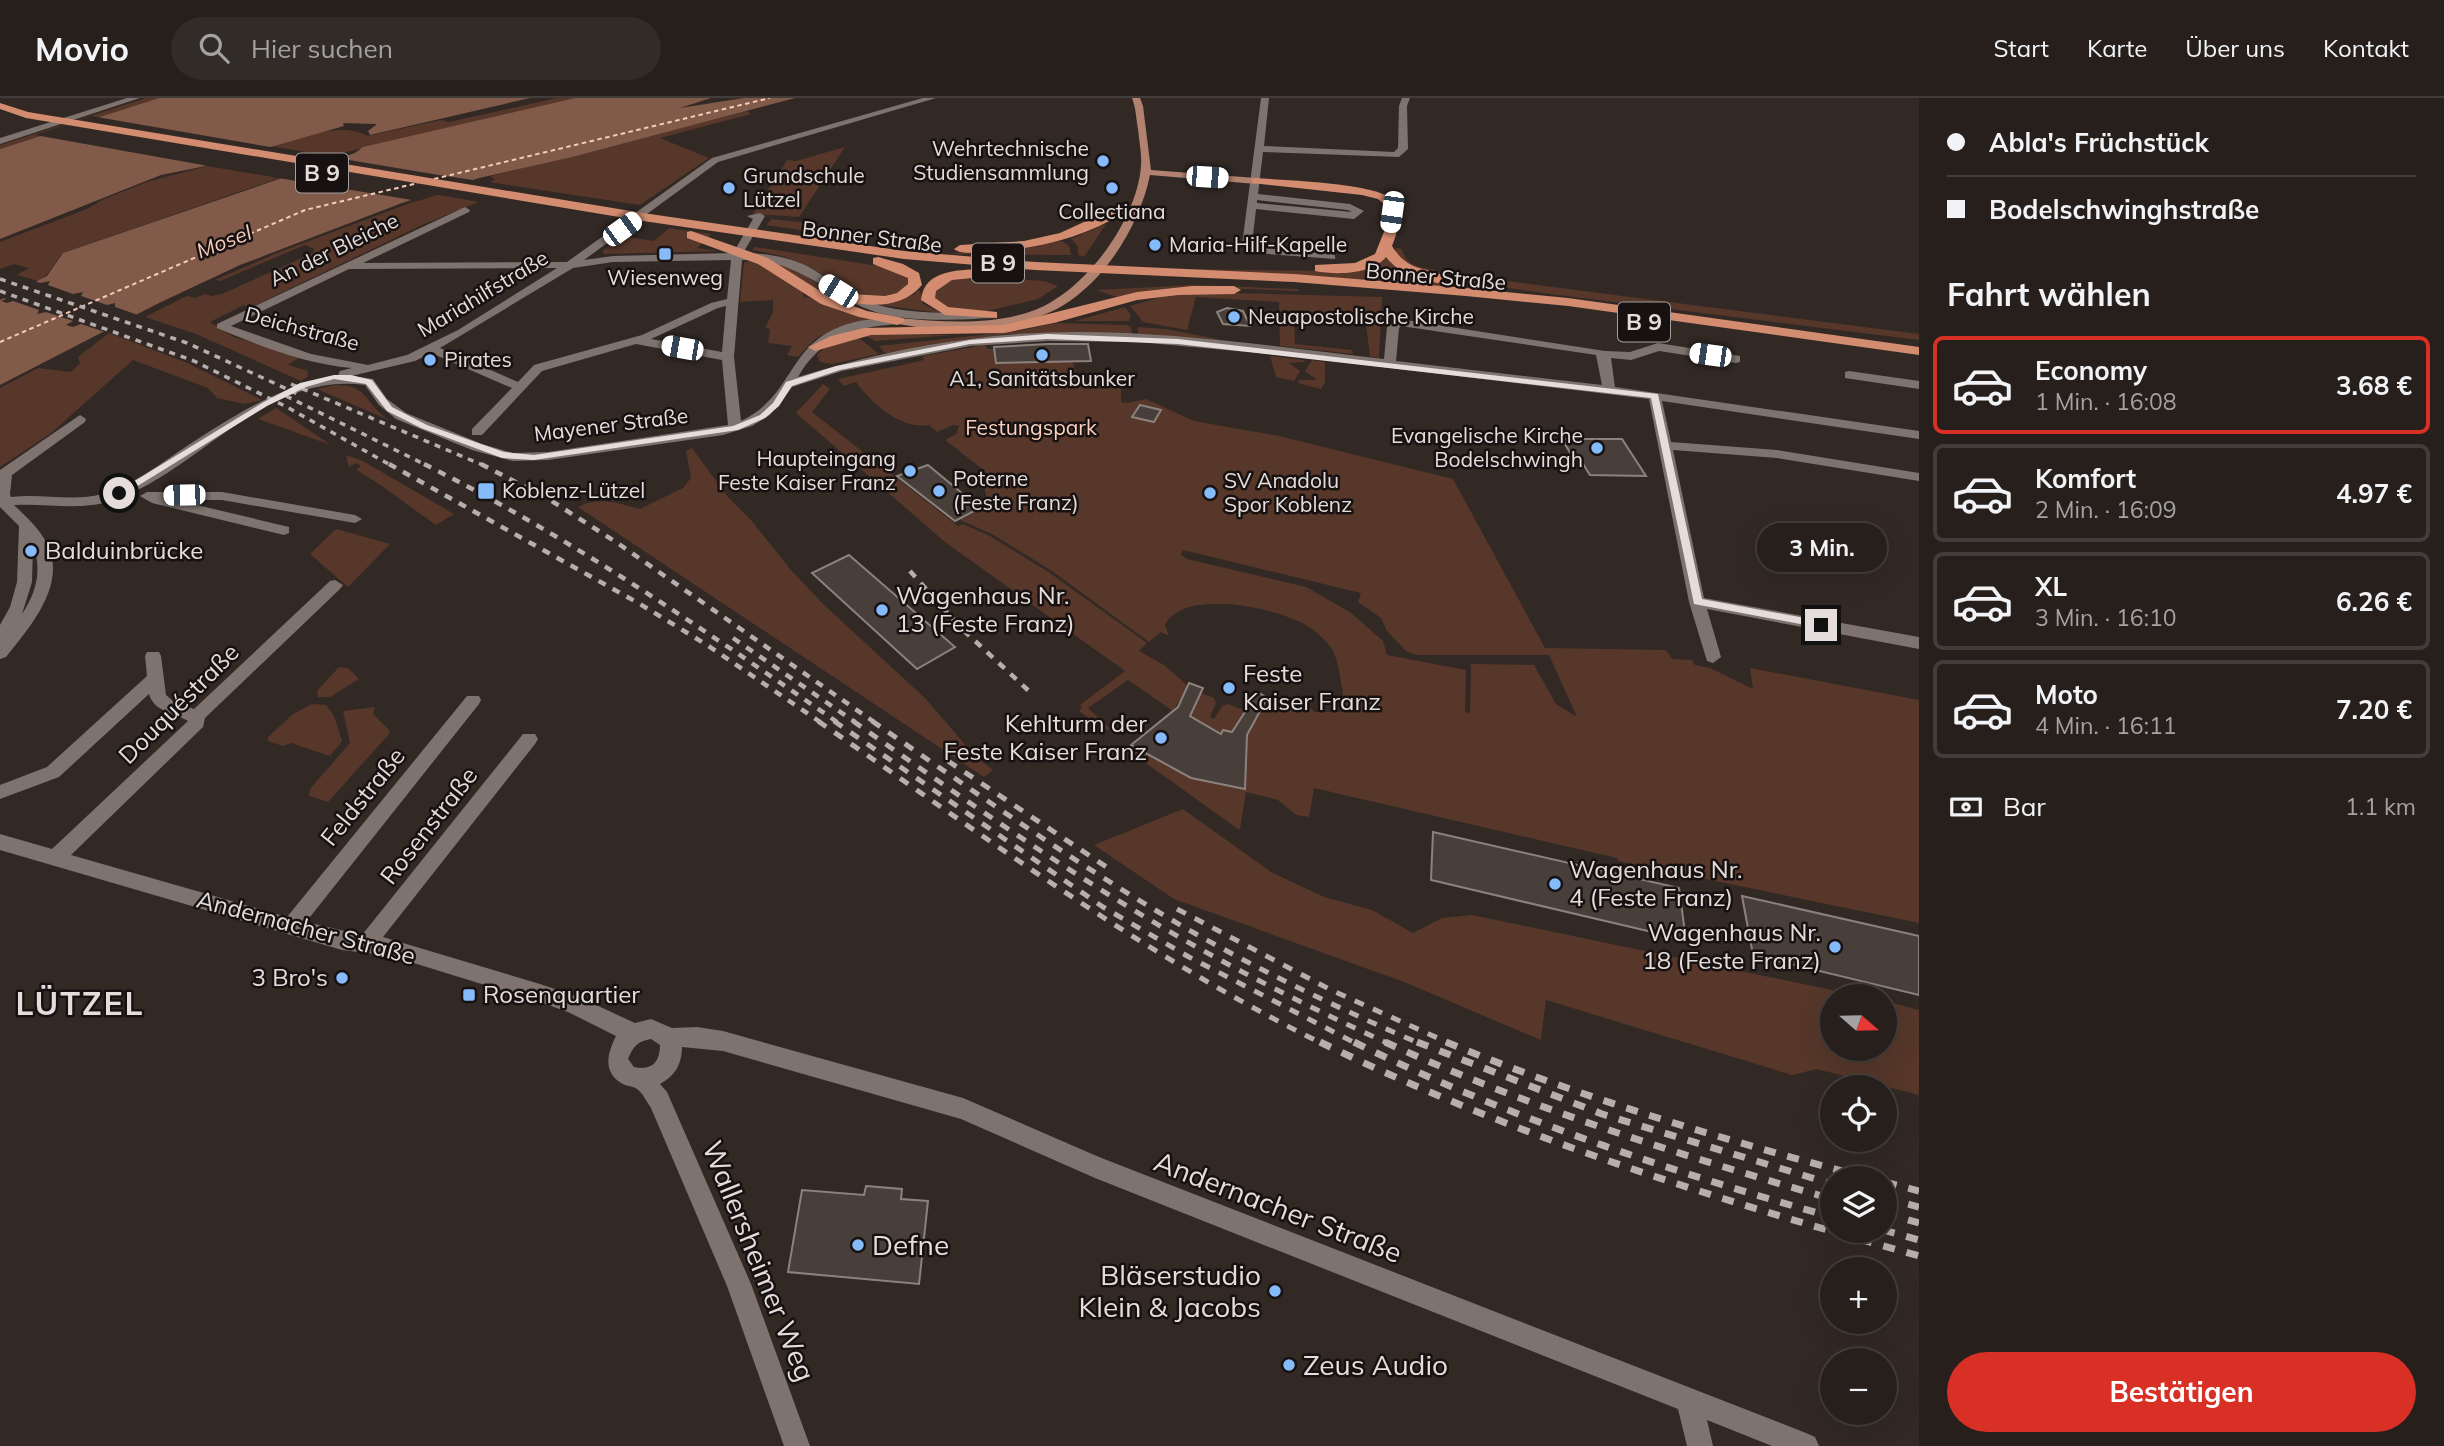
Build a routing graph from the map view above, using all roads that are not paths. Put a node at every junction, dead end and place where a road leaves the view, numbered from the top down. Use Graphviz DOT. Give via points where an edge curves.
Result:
graph roads {
  1 [pos="136,98"];
  2 [pos="932,98"];
  3 [pos="1265,98"];
  4 [pos="1406,98"];
  5 [pos="1137,99"];
  6 [pos="3,115"];
  7 [pos="1,140"];
  8 [pos="1260,149"];
  9 [pos="1146,172"];
  10 [pos="1256,181"];
  11 [pos="1253,202"];
  12 [pos="1121,208"];
  13 [pos="465,210"];
  14 [pos="752,216"];
  15 [pos="685,234"];
  16 [pos="799,246"];
  17 [pos="843,247"];
  18 [pos="1387,248"];
  19 [pos="737,255"];
  20 [pos="1331,257"];
  21 [pos="870,259"];
  22 [pos="570,265"];
  23 [pos="345,266"];
  24 [pos="1113,270"];
  25 [pos="1000,272"];
  26 [pos="1369,292"];
  27 [pos="850,298"];
  28 [pos="1059,298"];
  29 [pos="731,302"];
  30 [pos="1568,302"];
  31 [pos="992,315"];
  32 [pos="898,321"];
  33 [pos="221,326"];
  34 [pos="866,328"];
  35 [pos="636,340"];
  36 [pos="432,349"];
  37 [pos="1919,349"];
  38 [pos="810,352"];
  39 [pos="1605,354"];
  40 [pos="727,357"];
  41 [pos="411,358"];
  42 [pos="1735,359"];
  43 [pos="1919,361"];
  44 [pos="1390,364"];
  45 [pos="373,366"];
  46 [pos="830,370"];
  47 [pos="1849,375"];
  48 [pos="334,377"];
  49 [pos="369,382"];
  50 [pos="789,384"];
  51 [pos="1919,385"];
  52 [pos="519,387"];
  53 [pos="1609,389"];
  54 [pos="1655,396"];
  55 [pos="80,419"];
  56 [pos="735,428"];
  57 [pos="477,432"];
  58 [pos="1919,435"];
  59 [pos="1666,446"];
  60 [pos="1919,477"];
  61 [pos="119,493"];
  62 [pos="147,496"];
  63 [pos="2,501"];
  64 [pos="355,519"];
  65 [pos="26,526"];
  66 [pos="284,530"];
  67 [pos="335,585"];
  68 [pos="1698,601"];
  69 [pos="0,639"];
  70 [pos="1919,643"];
  71 [pos="0,653"];
  72 [pos="153,656"];
  73 [pos="1713,656"];
  74 [pos="156,678"];
  75 [pos="473,700"];
  76 [pos="196,716"];
  77 [pos="529,739"];
  78 [pos="0,792"];
  79 [pos="0,842"];
  80 [pos="56,857"];
  81 [pos="291,926"];
  82 [pos="367,943"];
  83 [pos="629,1038"];
  84 [pos="661,1062"];
  85 [pos="1689,1400"];
  86 [pos="797,1446"];
  87 [pos="1700,1446"];
  88 [pos="1806,1446"];
  1 -- 7 [label="street"];
  2 -- 22 [label="street" via="720,158"];
  3 -- 8 [label="street"];
  4 -- 8 [label="street" via="1403,149 1396,155"];
  5 -- 9 [label="main road"];
  5 -- 12 [label="main road" via="1136,168"];
  6 -- 15 [label="highway, Bonner Straße / B 9"];
  6 -- 16 [label="highway, B 9" via="26,115"];
  8 -- 10 [label="street"];
  9 -- 10 [label="main road"];
  9 -- 28 [label="main road" via="1124,230 1089,279"];
  10 -- 11 [label="street"];
  10 -- 18 [label="highway" via="1378,195 1392,209"];
  11 -- 11 [label="street" via="1354,216 1359,211 1350,206"];
  11 -- 20 [label="street" via="1247,245 1251,249"];
  12 -- 17 [label="highway" via="1079,233 1021,246"];
  12 -- 28 [label="main road" via="1082,271"];
  13 -- 23 [label="street, An der Bleiche"];
  14 -- 19 [label="street" via="760,216"];
  15 -- 16 [label="highway, Bonner Straße / B 9"];
  15 -- 32 [label="highway" via="763,261 816,296"];
  16 -- 17 [label="highway, Bonner Straße / B 9"];
  16 -- 21 [label="highway, Bonner Straße / B 9"];
  17 -- 24 [label="highway, Bonner Straße / B 9"];
  18 -- 24 [label="highway" via="1377,260 1353,267"];
  18 -- 30 [label="highway" via="1398,264 1424,276"];
  19 -- 22 [label="street, Mariahilfstraße"];
  19 -- 27 [label="street, Mariahilfstraße" via="792,263"];
  19 -- 29 [label="street"];
  21 -- 25 [label="highway, Bonner Straße / B 9"];
  21 -- 27 [label="highway" via="909,271 915,285 886,300"];
  22 -- 23 [label="street"];
  22 -- 36 [label="street, Mariahilfstraße"];
  23 -- 33 [label="street, An der Bleiche"];
  24 -- 30 [label="highway, Bonner Straße / B 9" via="1336,281"];
  25 -- 26 [label="highway, Bonner Straße / B 9"];
  25 -- 31 [label="highway" via="946,277 935,282 927,294 932,304 945,311"];
  26 -- 34 [label="highway" via="1158,292 1004,329"];
  26 -- 43 [label="highway, Bonner Straße / B 9" via="1584,314"];
  27 -- 31 [label="street" via="906,314"];
  28 -- 31 [label="main road"];
  28 -- 32 [label="main road" via="1040,312 993,322"];
  29 -- 35 [label="street"];
  29 -- 40 [label="street"];
  30 -- 37 [label="highway, Bonner Straße / B 9"];
  32 -- 34 [label="street"];
  33 -- 45 [label="street, Deichstraße" via="295,352"];
  34 -- 38 [label="highway" via="844,332"];
  35 -- 40 [label="street"];
  35 -- 52 [label="street" via="548,363"];
  36 -- 41 [label="street, Mariahilfstraße"];
  36 -- 52 [label="street"];
  38 -- 46 [label="street" via="818,366"];
  38 -- 50 [label="street, Mayener Straße"];
  39 -- 42 [label="street" via="1631,356 1658,347"];
  39 -- 44 [label="street" via="1399,322 1393,327"];
  39 -- 53 [label="street"];
  40 -- 56 [label="street"];
  41 -- 45 [label="street, Mariahilfstraße"];
  41 -- 49 [label="street" via="381,371"];
  44 -- 46 [label="street" via="1135,338 991,339"];
  44 -- 53 [label="street"];
  45 -- 48 [label="street, Mariahilfstraße"];
  46 -- 50 [label="street"];
  47 -- 51 [label="street"];
  48 -- 49 [label="street"];
  48 -- 61 [label="street" via="303,385 264,404"];
  49 -- 56 [label="street, Mayener Straße" via="383,402 401,416 513,457 548,456"];
  50 -- 56 [label="street, Mayener Straße" via="769,411"];
  52 -- 57 [label="street"];
  53 -- 54 [label="street"];
  54 -- 58 [label="street"];
  54 -- 59 [label="street"];
  55 -- 63 [label="street" via="5,473"];
  59 -- 60 [label="street" via="1777,454"];
  59 -- 68 [label="street"];
  61 -- 62 [label="street"];
  61 -- 63 [label="street" via="79,503"];
  62 -- 64 [label="street" via="222,496"];
  62 -- 66 [label="street"];
  63 -- 65 [label="street"];
  65 -- 69 [label="street" via="27,565 19,606"];
  65 -- 71 [label="street" via="36,534 44,556 40,600"];
  67 -- 76 [label="street, Douquéstraße"];
  68 -- 70 [label="street"];
  68 -- 73 [label="street"];
  72 -- 74 [label="street"];
  74 -- 76 [label="street" via="161,702"];
  74 -- 78 [label="street" via="53,772"];
  75 -- 81 [label="street, Feldstraße"];
  76 -- 80 [label="street, Douquéstraße" via="197,723"];
  77 -- 82 [label="street, Rosenstraße"];
  79 -- 80 [label="street, Andernacher Straße"];
  80 -- 81 [label="street, Andernacher Straße"];
  81 -- 82 [label="street, Andernacher Straße" via="342,942"];
  82 -- 83 [label="street, Andernacher Straße" via="574,1005"];
  83 -- 84 [label="street" via="659,1030"];
  83 -- 84 [label="street" via="618,1054 620,1068 631,1078"];
  84 -- 85 [label="street, Andernacher Straße" via="693,1047 723,1041 963,1109 1095,1167"];
  84 -- 86 [label="street, Wallersheimer Weg" via="659,1100 739,1284"];
  85 -- 87 [label="street"];
  85 -- 88 [label="street, Andernacher Straße"];
}
